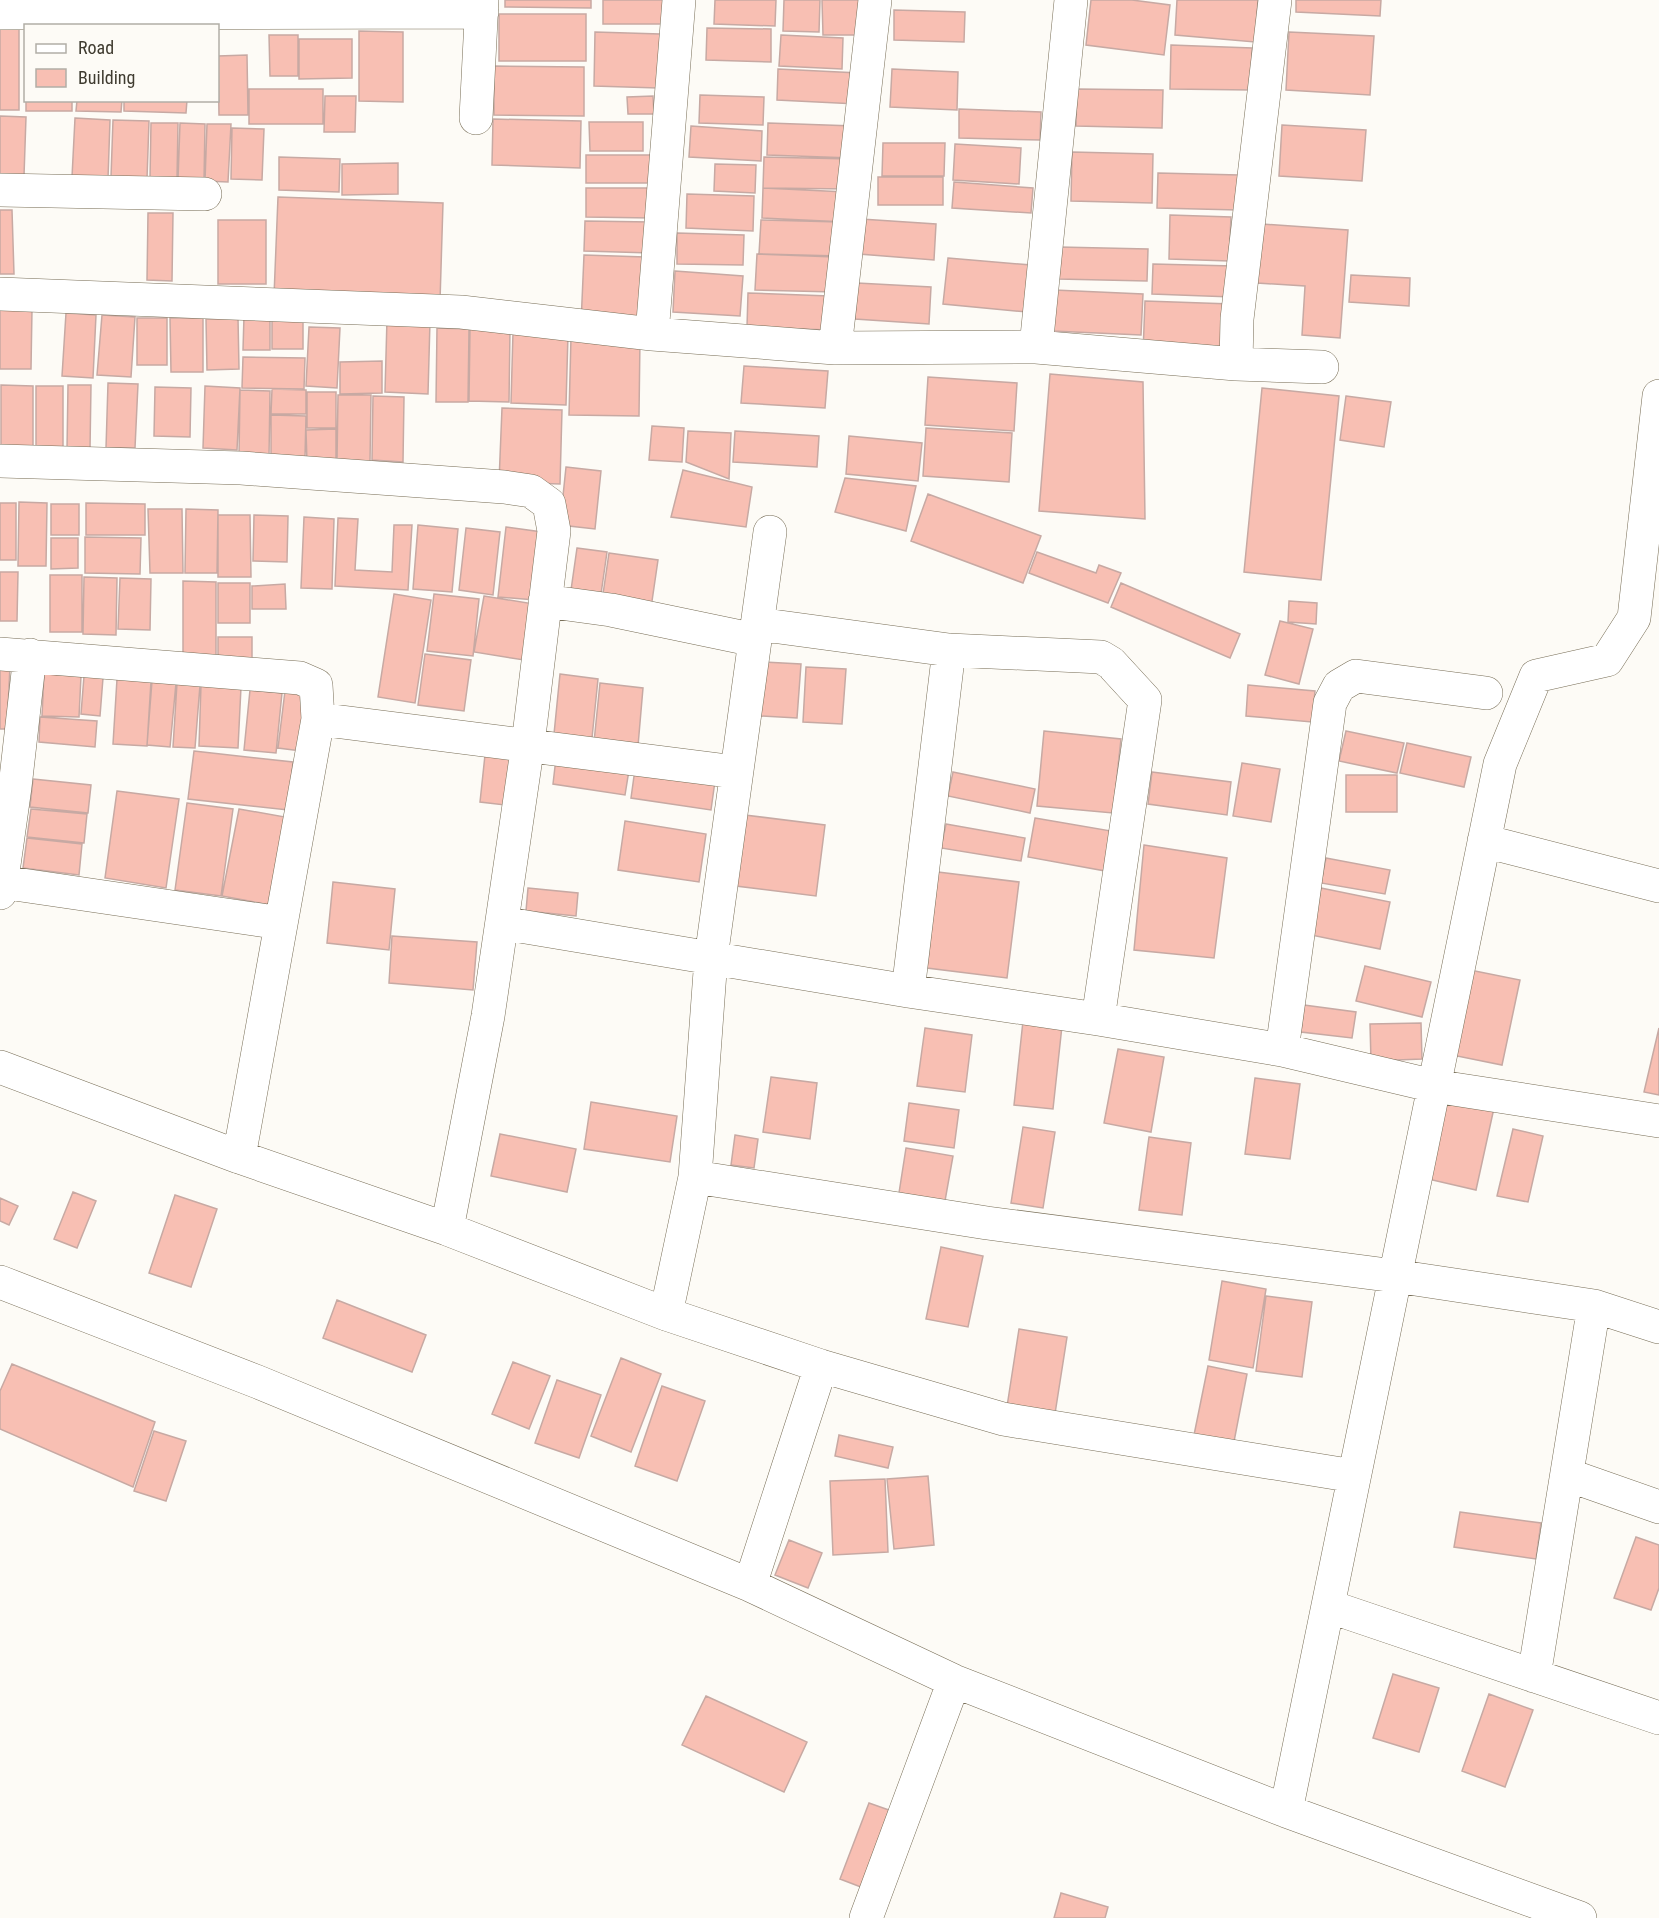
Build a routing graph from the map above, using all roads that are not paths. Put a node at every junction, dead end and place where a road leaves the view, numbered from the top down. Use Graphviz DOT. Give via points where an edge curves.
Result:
graph roads {
  1 [pos="679,0"];
  2 [pos="875,0"];
  3 [pos="1071,0"];
  4 [pos="1275,0"];
  5 [pos="482,6"];
  6 [pos="0,13"];
  7 [pos="476,118"];
  8 [pos="0,190"];
  9 [pos="205,194"];
  10 [pos="0,294"];
  11 [pos="652,334"];
  12 [pos="1036,347"];
  13 [pos="835,348"];
  14 [pos="1236,364"];
  15 [pos="1322,368"];
  16 [pos="1659,396"];
  17 [pos="0,461"];
  18 [pos="770,532"];
  19 [pos="545,601"];
  20 [pos="756,632"];
  21 [pos="949,650"];
  22 [pos="15,655"];
  23 [pos="1486,693"];
  24 [pos="318,719"];
  25 [pos="528,744"];
  26 [pos="736,772"];
  27 [pos="1484,841"];
  28 [pos="1659,886"];
  29 [pos="1,888"];
  30 [pos="281,923"];
  31 [pos="502,923"];
  32 [pos="711,958"];
  33 [pos="908,991"];
  34 [pos="1098,1019"];
  35 [pos="1282,1050"];
  36 [pos="0,1066"];
  37 [pos="1434,1086"];
  38 [pos="1659,1121"];
  39 [pos="239,1157"];
  40 [pos="695,1177"];
  41 [pos="447,1229"];
  42 [pos="1395,1276"];
  43 [pos="0,1282"];
  44 [pos="1594,1306"];
  45 [pos="666,1314"];
  46 [pos="1659,1327"];
  47 [pos="821,1366"];
  48 [pos="1568,1475"];
  49 [pos="1354,1476"];
  50 [pos="1659,1507"];
  51 [pos="750,1585"];
  52 [pos="1328,1606"];
  53 [pos="1534,1676"];
  54 [pos="954,1681"];
  55 [pos="1659,1718"];
  56 [pos="1286,1811"];
  57 [pos="866,1918"];
  58 [pos="1580,1918"];
  1 -- 11 [label="street"];
  2 -- 13 [label="street"];
  3 -- 12 [label="street"];
  4 -- 14 [label="street" via="1237,319"];
  5 -- 6 [label="street"];
  5 -- 7 [label="street"];
  8 -- 9 [label="street"];
  10 -- 11 [label="street" via="461,312"];
  11 -- 13 [label="street"];
  12 -- 13 [label="street"];
  12 -- 14 [label="street"];
  14 -- 15 [label="street"];
  16 -- 27 [label="street" via="1634,618 1607,660 1536,676 1500,764"];
  17 -- 19 [label="street" via="242,468 531,491 549,504 554,531"];
  18 -- 20 [label="street"];
  19 -- 20 [label="street"];
  19 -- 25 [label="street"];
  20 -- 21 [label="street"];
  20 -- 26 [label="street"];
  21 -- 33 [label="street"];
  21 -- 34 [label="street" via="1101,657 1145,700"];
  22 -- 24 [label="street" via="300,678 316,685"];
  22 -- 29 [label="street" via="15,787"];
  23 -- 35 [label="street" via="1356,676 1339,687 1330,703"];
  24 -- 25 [label="street"];
  24 -- 30 [label="street"];
  25 -- 26 [label="street"];
  25 -- 31 [label="street"];
  26 -- 32 [label="street"];
  27 -- 28 [label="street"];
  27 -- 37 [label="street"];
  29 -- 30 [label="street"];
  30 -- 39 [label="street"];
  31 -- 32 [label="street"];
  31 -- 41 [label="street"];
  32 -- 33 [label="street"];
  32 -- 40 [label="street"];
  33 -- 34 [label="street"];
  34 -- 35 [label="street"];
  35 -- 37 [label="street"];
  36 -- 39 [label="street"];
  37 -- 38 [label="street"];
  37 -- 42 [label="street"];
  39 -- 41 [label="street"];
  40 -- 42 [label="street" via="987,1223"];
  40 -- 45 [label="street"];
  41 -- 45 [label="street"];
  42 -- 44 [label="street"];
  42 -- 49 [label="street"];
  43 -- 51 [label="street" via="258,1382"];
  44 -- 46 [label="street"];
  44 -- 48 [label="street"];
  45 -- 47 [label="street"];
  47 -- 49 [label="street" via="1004,1419"];
  47 -- 51 [label="street"];
  48 -- 50 [label="street"];
  48 -- 53 [label="street"];
  49 -- 52 [label="street"];
  51 -- 54 [label="street"];
  52 -- 53 [label="street"];
  52 -- 56 [label="street"];
  53 -- 55 [label="street"];
  54 -- 56 [label="street"];
  54 -- 57 [label="street"];
  56 -- 58 [label="street"];
}
